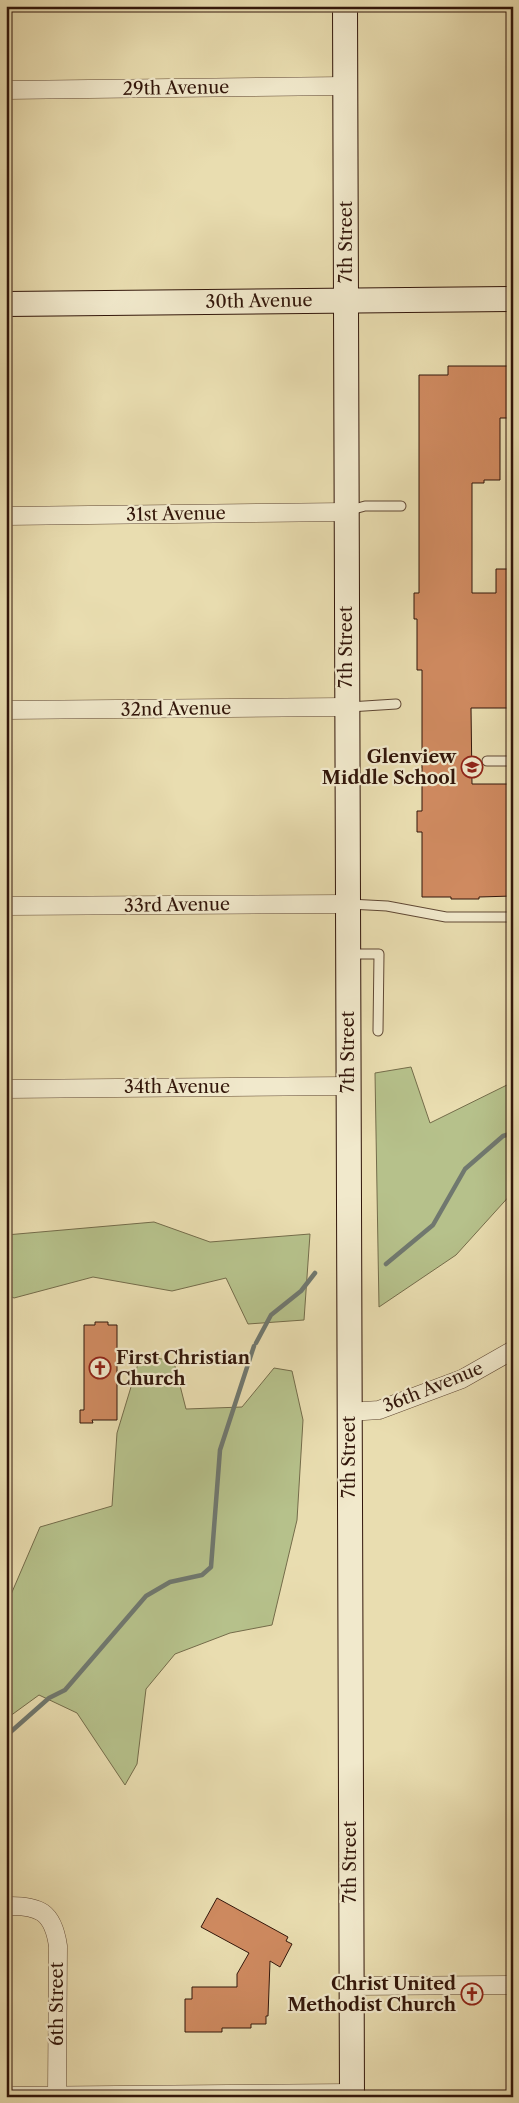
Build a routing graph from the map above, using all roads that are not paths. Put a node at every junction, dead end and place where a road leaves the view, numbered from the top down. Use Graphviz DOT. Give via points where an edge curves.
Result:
graph roads {
  1 [pos="345,6"];
  2 [pos="345,86"];
  3 [pos="6,90"];
  4 [pos="513,299"];
  5 [pos="346,300"];
  6 [pos="6,304"];
  7 [pos="401,506"];
  8 [pos="346,512"];
  9 [pos="6,516"];
  10 [pos="396,704"];
  11 [pos="346,707"];
  12 [pos="6,710"];
  13 [pos="487,761"];
  14 [pos="513,761"];
  15 [pos="347,904"];
  16 [pos="6,906"];
  17 [pos="513,917"];
  18 [pos="348,954"];
  19 [pos="378,1031"];
  20 [pos="349,1086"];
  21 [pos="6,1089"];
  22 [pos="513,1350"];
  23 [pos="349,1412"];
  24 [pos="6,1906"];
  25 [pos="513,1985"];
  26 [pos="350,1986"];
  27 [pos="352,2095"];
  28 [pos="6,2096"];
  29 [pos="57,2096"];
  1 -- 2 [label="main road, 7th Street"];
  2 -- 3 [label="street, 29th Avenue"];
  2 -- 5 [label="main road, 7th Street"];
  4 -- 5 [label="main road, 30th Avenue"];
  5 -- 6 [label="main road, 30th Avenue"];
  5 -- 8 [label="main road, 7th Street"];
  7 -- 8 [label="lane" via="365,506"];
  8 -- 9 [label="street, 31st Avenue"];
  8 -- 11 [label="main road, 7th Street"];
  10 -- 11 [label="lane"];
  11 -- 12 [label="street, 32nd Avenue"];
  11 -- 15 [label="main road, 7th Street"];
  13 -- 14 [label="lane"];
  15 -- 16 [label="street, 33rd Avenue"];
  15 -- 17 [label="lane" via="387,906 446,917"];
  15 -- 18 [label="main road, 7th Street"];
  18 -- 19 [label="lane" via="379,954"];
  18 -- 20 [label="main road, 7th Street"];
  20 -- 21 [label="street, 34th Avenue"];
  20 -- 23 [label="main road, 7th Street"];
  22 -- 23 [label="street, 36th Avenue" via="462,1379 379,1410"];
  23 -- 26 [label="main road, 7th Street"];
  24 -- 29 [label="street, 6th Street" via="31,1907 47,1914 56,1932"];
  25 -- 26 [label="street"];
  26 -- 27 [label="main road, 7th Street"];
  27 -- 29 [label="street"];
  28 -- 29 [label="street"];
}
